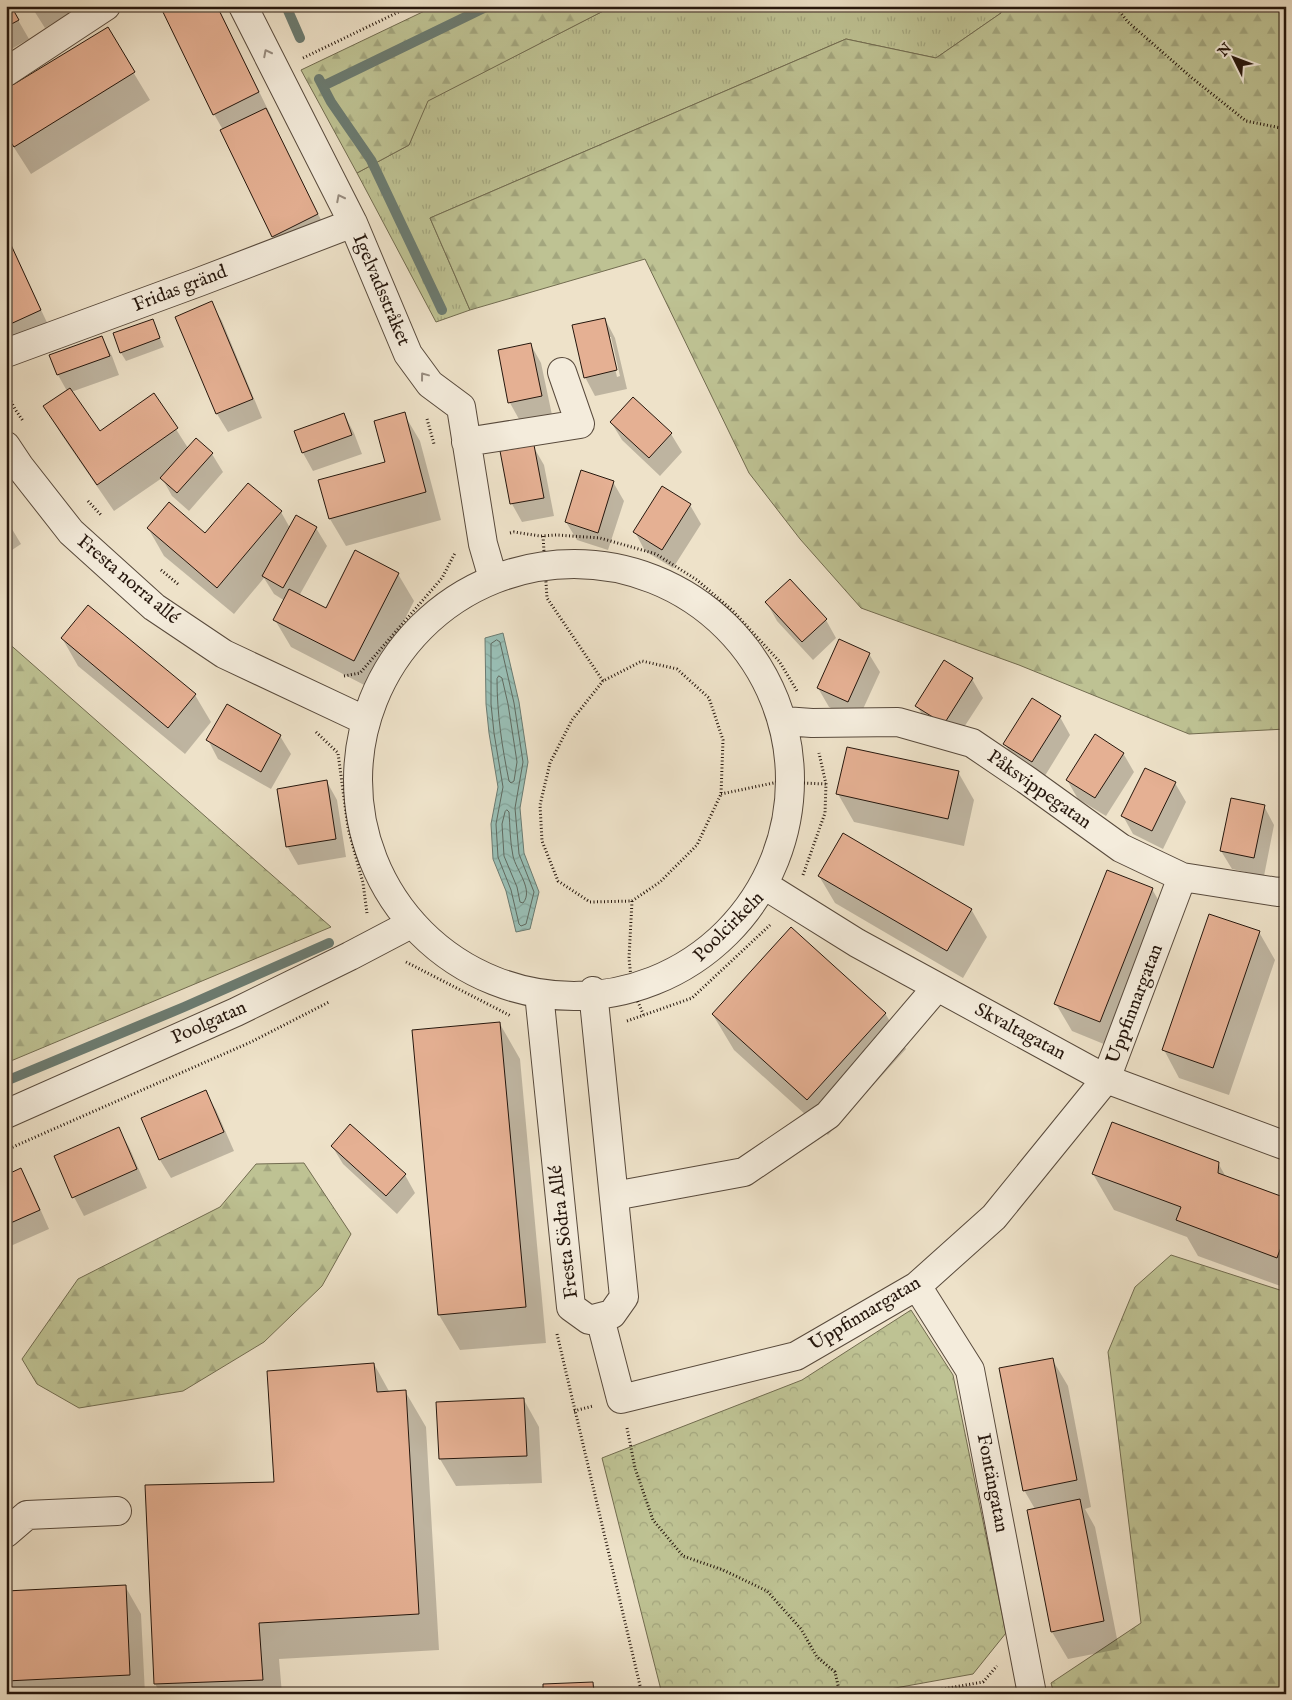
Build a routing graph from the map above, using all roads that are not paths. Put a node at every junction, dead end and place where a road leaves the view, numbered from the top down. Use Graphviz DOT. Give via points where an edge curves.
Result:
graph roads {
  1 [pos="106,6"];
  2 [pos="243,6"];
  3 [pos="6,72"];
  4 [pos="353,223"];
  5 [pos="6,353"];
  6 [pos="562,372"];
  7 [pos="466,442"];
  8 [pos="6,446"];
  9 [pos="492,575"];
  10 [pos="360,718"];
  11 [pos="784,721"];
  12 [pos="1182,877"];
  13 [pos="769,888"];
  14 [pos="1286,891"];
  15 [pos="409,925"];
  16 [pos="938,987"];
  17 [pos="594,991"];
  18 [pos="538,993"];
  19 [pos="1106,1079"];
  20 [pos="6,1114"];
  21 [pos="1286,1146"];
  22 [pos="614,1196"];
  23 [pos="917,1286"];
  24 [pos="600,1318"];
  25 [pos="117,1511"];
  26 [pos="6,1533"];
  27 [pos="1032,1694"];
  1 -- 3 [label="street"];
  4 -- 2 [label="street, Igelvadsstråket, one-way"];
  4 -- 5 [label="street, Fridas gränd"];
  7 -- 4 [label="street, Igelvadsstråket, one-way" via="461,407 430,384 408,354"];
  6 -- 7 [label="street" via="580,424"];
  7 -- 9 [label="street, Igelvadsstråket" via="483,544"];
  8 -- 10 [label="street, Fresta norra allé" via="70,532 154,606 224,654"];
  9 -- 10 [label="street, Poolcirkeln" via="439,611 403,650"];
  9 -- 11 [label="street, Poolcirkeln" via="530,564 544,549 558,560 604,568 652,584 694,606 728,639 760,677"];
  10 -- 15 [label="street, Poolcirkeln" via="361,806 376,874"];
  11 -- 12 [label="street, Påksvippegatan" via="898,722 972,744 1120,848"];
  11 -- 13 [label="street, Poolcirkeln" via="798,783 792,829"];
  12 -- 14 [label="street, Påksvippegatan"];
  12 -- 19 [label="street, Uppfinnargatan"];
  13 -- 16 [label="street, Skvaltagatan" via="857,943"];
  13 -- 17 [label="street, Poolcirkeln" via="691,966 632,988"];
  15 -- 18 [label="street, Poolcirkeln" via="456,960"];
  15 -- 20 [label="street, Poolgatan" via="236,1012"];
  16 -- 19 [label="street, Skvaltagatan"];
  16 -- 22 [label="street" via="828,1116 744,1172"];
  17 -- 18 [label="street, Poolcirkeln"];
  17 -- 22 [label="street, Fresta Södra Allé"];
  18 -- 24 [label="street, Fresta Södra Allé" via="571,1307 589,1320"];
  19 -- 21 [label="street, Skvaltagatan"];
  19 -- 23 [label="street, Uppfinnargatan" via="994,1216"];
  22 -- 24 [label="street, Fresta Södra Allé" via="624,1297 612,1314"];
  23 -- 24 [label="street, Uppfinnargatan" via="796,1356 620,1399"];
  23 -- 27 [label="street, Fontängatan" via="970,1370"];
  25 -- 26 [label="street" via="27,1516"];
}
